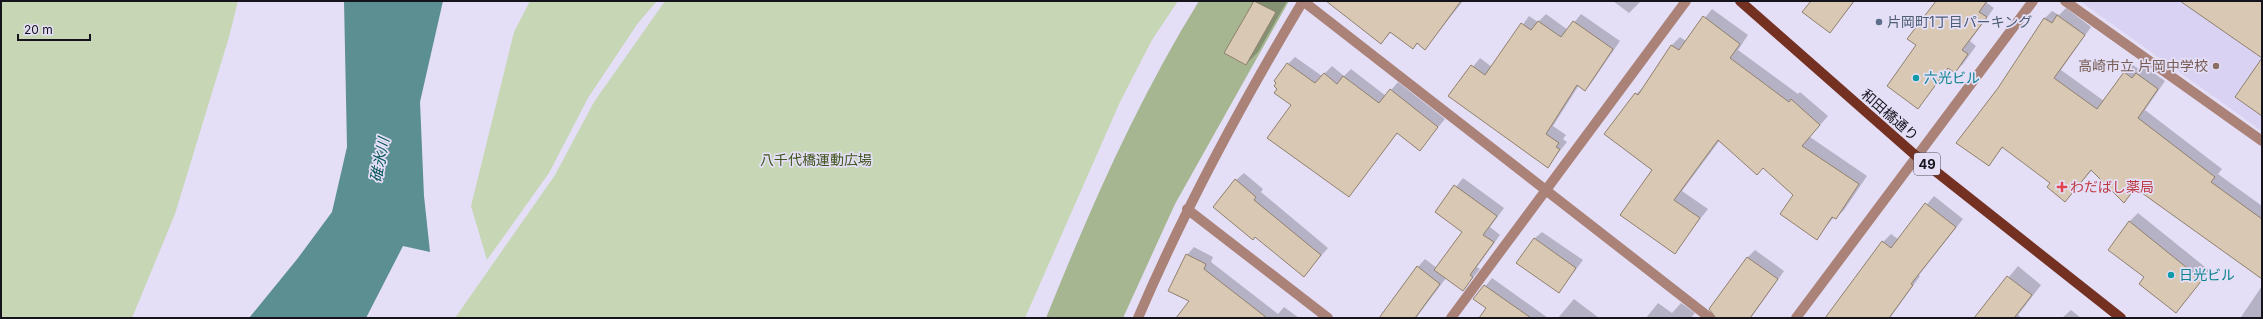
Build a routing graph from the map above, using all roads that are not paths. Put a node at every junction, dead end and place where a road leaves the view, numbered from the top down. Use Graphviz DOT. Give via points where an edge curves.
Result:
graph roads {
  1 [pos="1303,1"];
  2 [pos="1686,1"];
  3 [pos="1740,1"];
  4 [pos="2032,1"];
  5 [pos="2065,1"];
  6 [pos="2262,141"];
  7 [pos="1915,155"];
  8 [pos="1546,190"];
  9 [pos="1187,209"];
  10 [pos="1138,318"];
  11 [pos="1328,318"];
  12 [pos="1450,318"];
  13 [pos="1710,318"];
  14 [pos="1796,318"];
  15 [pos="2121,318"];
  1 -- 8 [label="street"];
  1 -- 9 [label="street" via="1232,124"];
  2 -- 8 [label="street"];
  3 -- 7 [label="main road, 和田橋通り / 49"];
  4 -- 7 [label="street"];
  5 -- 6 [label="street"];
  7 -- 14 [label="street"];
  7 -- 15 [label="main road, 和田橋通り / 49"];
  8 -- 12 [label="street"];
  8 -- 13 [label="street"];
  9 -- 10 [label="street"];
  9 -- 11 [label="street"];
}
